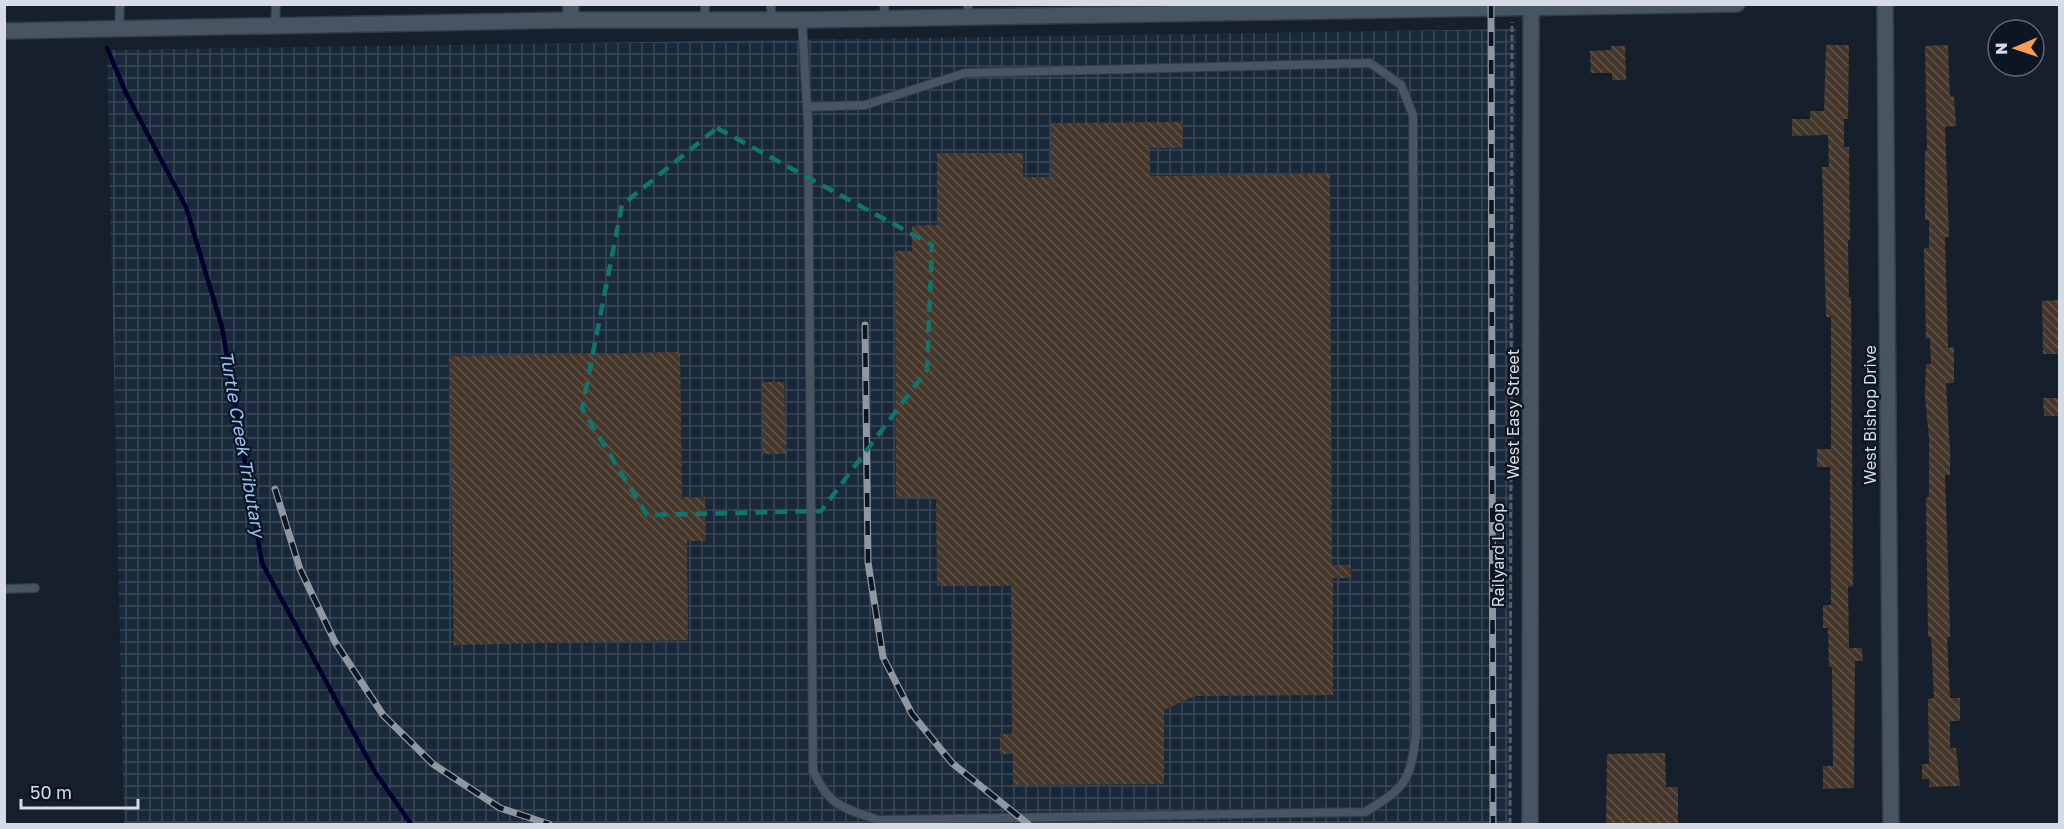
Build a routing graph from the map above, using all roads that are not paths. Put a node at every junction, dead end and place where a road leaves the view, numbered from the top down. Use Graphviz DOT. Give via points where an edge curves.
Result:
graph roads {
  1 [pos="120,4"];
  2 [pos="276,4"];
  3 [pos="1737,4"];
  4 [pos="1885,4"];
  5 [pos="1642,5"];
  6 [pos="1419,6"];
  7 [pos="1531,6"];
  8 [pos="1108,9"];
  9 [pos="884,11"];
  10 [pos="968,11"];
  11 [pos="570,12"];
  12 [pos="705,12"];
  13 [pos="771,12"];
  14 [pos="802,20"];
  15 [pos="275,26"];
  16 [pos="119,29"];
  17 [pos="4,31"];
  18 [pos="807,107"];
  19 [pos="4,588"];
  20 [pos="35,588"];
  21 [pos="1530,825"];
  22 [pos="1891,825"];
  1 -- 16 [label="lane"];
  2 -- 15 [label="lane"];
  3 -- 5 [label="main road"];
  4 -- 22 [label="main road, West Bishop Drive"];
  5 -- 7 [label="main road"];
  6 -- 7 [label="main road"];
  6 -- 8 [label="main road"];
  7 -- 21 [label="main road, West Easy Street"];
  8 -- 10 [label="main road"];
  9 -- 10 [label="main road"];
  9 -- 14 [label="main road"];
  11 -- 12 [label="main road"];
  11 -- 15 [label="main road"];
  12 -- 13 [label="main road"];
  13 -- 14 [label="main road"];
  14 -- 18 [label="lane"];
  15 -- 16 [label="main road"];
  16 -- 17 [label="main road"];
  18 -- 18 [label="lane" via="813,771 824,795 847,809 878,820 1365,812 1397,792 1412,770 1416,734 1413,115 1401,85 1370,63 965,73 865,105"];
  19 -- 20 [label="lane"];
}
